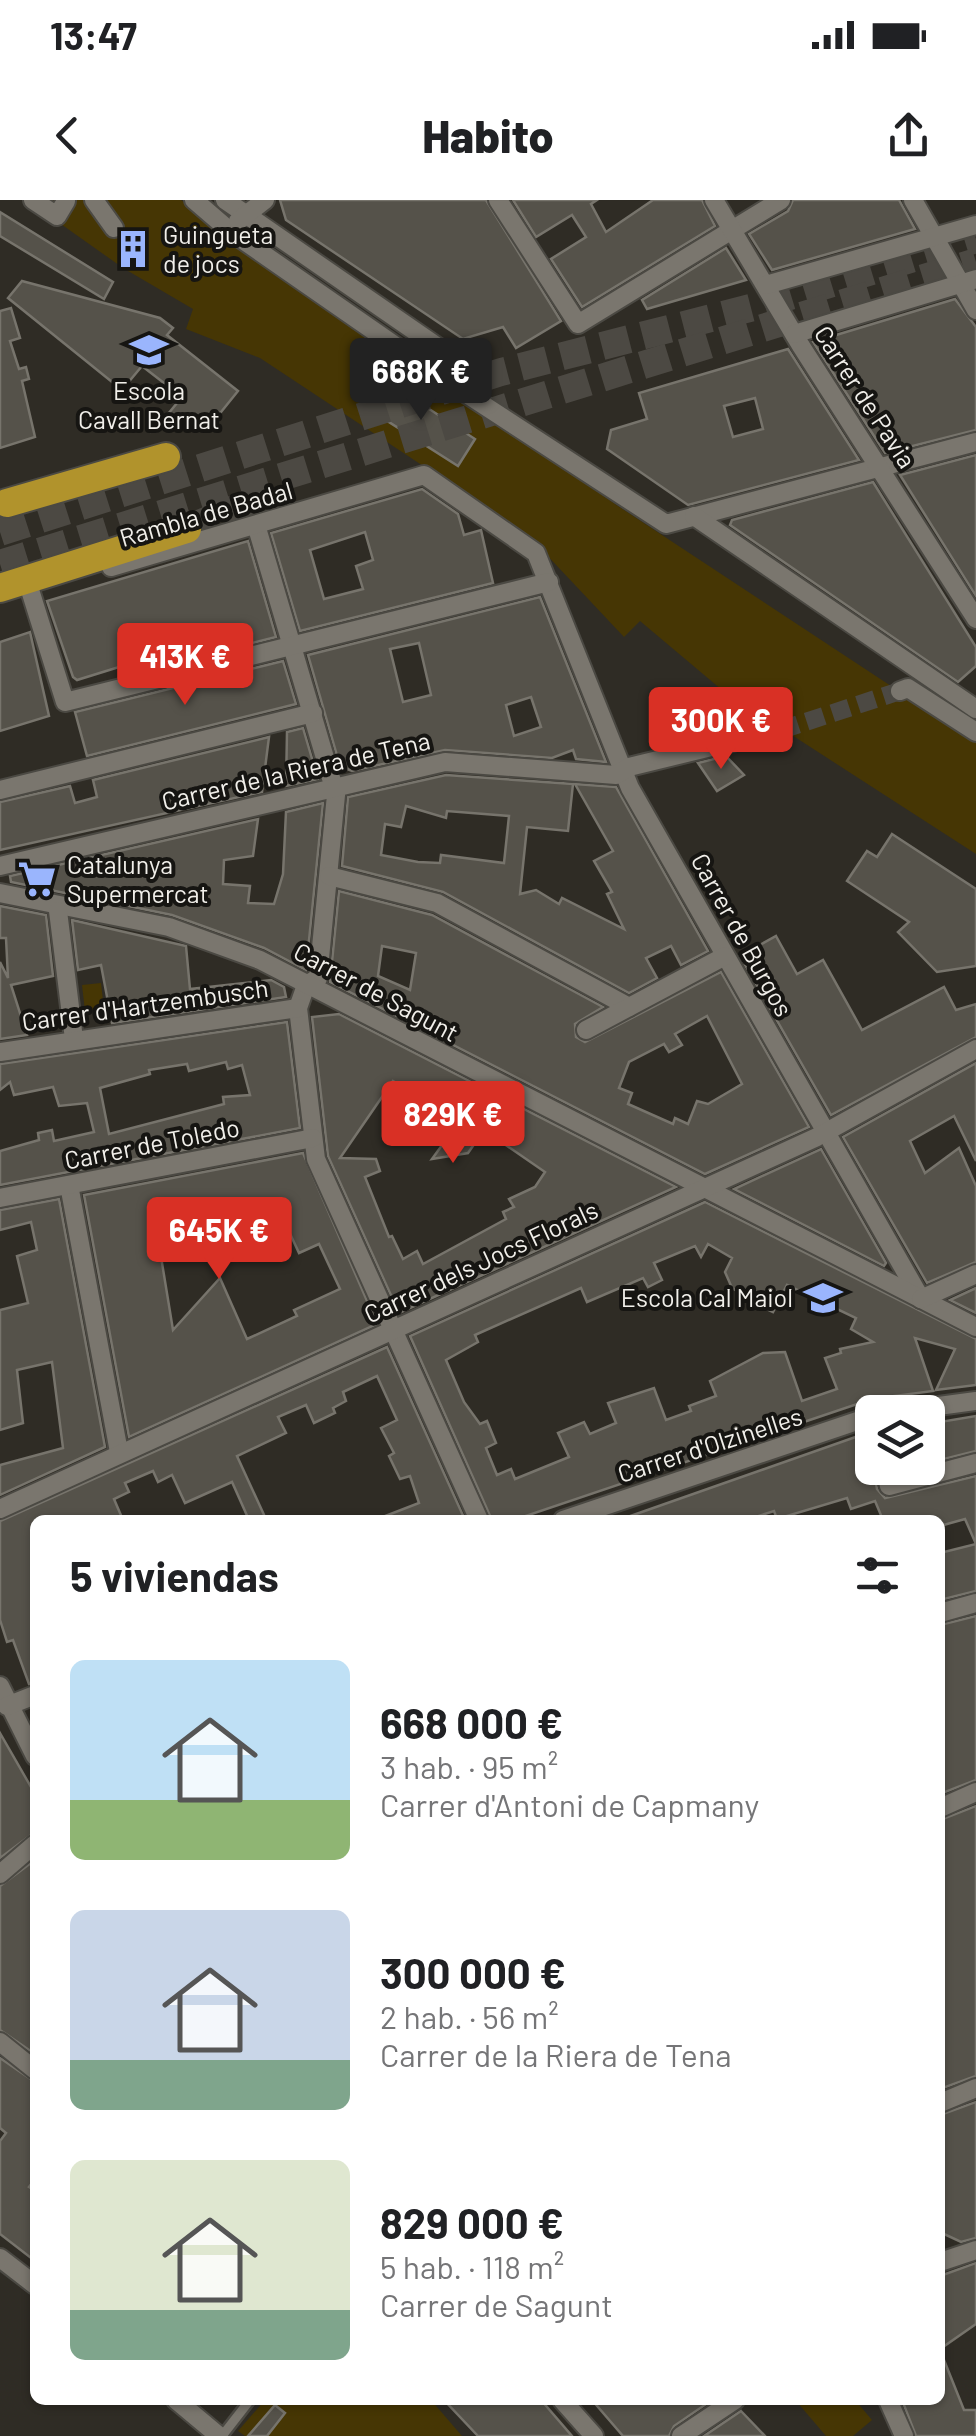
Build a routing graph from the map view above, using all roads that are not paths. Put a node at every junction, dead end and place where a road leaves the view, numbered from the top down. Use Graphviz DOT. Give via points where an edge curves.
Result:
graph roads {
  1 [pos="34,200"];
  2 [pos="94,200"];
  3 [pos="194,200"];
  4 [pos="225,200"];
  5 [pos="265,200"];
  6 [pos="498,200"];
  7 [pos="714,200"];
  8 [pos="781,200"];
  9 [pos="912,200"];
  10 [pos="66,201"];
  11 [pos="243,214"];
  12 [pos="976,225"];
  13 [pos="114,228"];
  14 [pos="732,230"];
  15 [pos="230,231"];
  16 [pos="934,236"];
  17 [pos="968,282"];
  18 [pos="766,285"];
  19 [pos="976,310"];
  20 [pos="794,334"];
  21 [pos="445,352"];
  22 [pos="976,442"];
  23 [pos="166,457"];
  24 [pos="881,466"];
  25 [pos="424,475"];
  26 [pos="7,504"];
  27 [pos="694,516"];
  28 [pos="257,528"];
  29 [pos="187,530"];
  30 [pos="549,582"];
  31 [pos="0,588"];
  32 [pos="30,590"];
  33 [pos="0,600"];
  34 [pos="976,619"];
  35 [pos="291,644"];
  36 [pos="900,691"];
  37 [pos="976,709"];
  38 [pos="313,712"];
  39 [pos="780,730"];
  40 [pos="976,732"];
  41 [pos="622,769"];
  42 [pos="334,788"];
  43 [pos="0,790"];
  44 [pos="0,866"];
  45 [pos="328,876"];
  46 [pos="0,894"];
  47 [pos="58,911"];
  48 [pos="725,956"];
  49 [pos="306,985"];
  50 [pos="298,1008"];
  51 [pos="628,1008"];
  52 [pos="586,1030"];
  53 [pos="74,1039"];
  54 [pos="976,1048"];
  55 [pos="0,1052"];
  56 [pos="824,1133"];
  57 [pos="313,1138"];
  58 [pos="69,1185"];
  59 [pos="700,1189"];
  60 [pos="0,1198"];
  61 [pos="976,1274"];
  62 [pos="921,1299"];
  63 [pos="976,1327"];
  64 [pos="393,1330"];
  65 [pos="976,1401"];
  66 [pos="945,1405"];
  67 [pos="855,1424"];
  68 [pos="119,1452"];
  69 [pos="976,1464"];
  70 [pos="945,1469"];
  71 [pos="0,1509"];
  72 [pos="477,1515"];
  73 [pos="579,1515"];
  74 [pos="976,1603"];
  75 [pos="945,1612"];
  76 [pos="0,1686"];
  77 [pos="30,1696"];
  78 [pos="8,1706"];
  79 [pos="30,1747"];
  80 [pos="976,1792"];
  81 [pos="945,1806"];
  82 [pos="30,1848"];
  83 [pos="0,1874"];
  84 [pos="0,2042"];
  85 [pos="30,2066"];
  86 [pos="976,2088"];
  87 [pos="945,2101"];
  88 [pos="976,2250"];
  89 [pos="945,2254"];
  90 [pos="0,2258"];
  91 [pos="30,2280"];
  92 [pos="182,2405"];
  93 [pos="246,2405"];
  94 [pos="566,2405"];
  95 [pos="728,2405"];
  96 [pos="890,2405"];
  97 [pos="220,2436"];
  98 [pos="594,2436"];
  99 [pos="682,2436"];
  100 [pos="904,2436"];
  1 -- 10 [label="street" via="58,216"];
  2 -- 13 [label="street"];
  3 -- 15 [label="street"];
  4 -- 11 [label="street"];
  5 -- 11 [label="street"];
  6 -- 14 [label="street" via="581,324"];
  7 -- 14 [label="street, Carrer de Pavia"];
  8 -- 14 [label="street"];
  9 -- 16 [label="street"];
  11 -- 15 [label="street"];
  11 -- 21 [label="street"];
  12 -- 16 [label="street"];
  14 -- 18 [label="street, Carrer de Pavia"];
  15 -- 27 [label="street" via="666,524"];
  16 -- 17 [label="street"];
  16 -- 18 [label="street"];
  17 -- 19 [label="street"];
  17 -- 20 [label="street"];
  18 -- 20 [label="street, Carrer de Pavia"];
  20 -- 24 [label="street, Carrer de Pavia"];
  22 -- 24 [label="street"];
  23 -- 26 [label="main road"];
  24 -- 27 [label="street"];
  24 -- 34 [label="street, Carrer de Pavia"];
  25 -- 28 [label="street, Rambla de Badal"];
  25 -- 30 [label="street, Carrer de Burgos" via="536,554"];
  27 -- 37 [label="street"];
  28 -- 32 [label="street, Rambla de Badal"];
  28 -- 35 [label="street"];
  29 -- 31 [label="main road"];
  30 -- 35 [label="street"];
  30 -- 41 [label="street, Carrer de Burgos"];
  32 -- 33 [label="street, Rambla de Badal"];
  32 -- 35 [label="street" via="65,702"];
  35 -- 38 [label="street"];
  36 -- 40 [label="street" via="908,688"];
  38 -- 42 [label="street"];
  38 -- 43 [label="street"];
  39 -- 41 [label="street, Carrer de la Riera de Tena"];
  41 -- 42 [label="street, Carrer de la Riera de Tena" via="616,775 445,762"];
  41 -- 48 [label="street, Carrer de Burgos"];
  42 -- 44 [label="street, Carrer de la Riera de Tena"];
  42 -- 45 [label="street"];
  45 -- 49 [label="street" via="318,978"];
  45 -- 51 [label="street" via="437,902"];
  46 -- 49 [label="street, Carrer de Sagunt" via="169,927 236,949"];
  47 -- 53 [label="street"];
  48 -- 51 [label="street"];
  48 -- 56 [label="street, Carrer de Burgos"];
  49 -- 50 [label="street"];
  49 -- 59 [label="street, Carrer de Sagunt"];
  50 -- 53 [label="street, Carrer d'Hartzembusch"];
  50 -- 57 [label="street"];
  51 -- 52 [label="street"];
  53 -- 55 [label="street, Carrer d'Hartzembusch"];
  54 -- 56 [label="street, Carrer dels Jocs Florals"];
  56 -- 59 [label="street, Carrer dels Jocs Florals"];
  56 -- 62 [label="street, Carrer de Burgos"];
  57 -- 58 [label="street, Carrer de Toledo"];
  57 -- 64 [label="street" via="316,1159"];
  58 -- 60 [label="street, Carrer de Toledo"];
  58 -- 68 [label="street"];
  59 -- 62 [label="street, Carrer de Sagunt"];
  59 -- 64 [label="street, Carrer dels Jocs Florals"];
  61 -- 62 [label="street"];
  62 -- 63 [label="street, Carrer de Sagunt"];
  64 -- 68 [label="street, Carrer dels Jocs Florals"];
  64 -- 72 [label="street"];
  65 -- 66 [label="street"];
  67 -- 73 [label="street, Carrer d'Olzinelles"];
  68 -- 71 [label="street, Carrer dels Jocs Florals"];
  69 -- 70 [label="street"];
  74 -- 75 [label="street"];
  76 -- 78 [label="street"];
  77 -- 78 [label="street"];
  78 -- 79 [label="street"];
  80 -- 81 [label="street"];
  82 -- 83 [label="street"];
  84 -- 85 [label="street"];
  86 -- 87 [label="street"];
  88 -- 89 [label="street"];
  90 -- 91 [label="street"];
  92 -- 97 [label="street"];
  93 -- 97 [label="lane"];
  94 -- 98 [label="street"];
  95 -- 99 [label="street"];
  96 -- 100 [label="street"];
}
